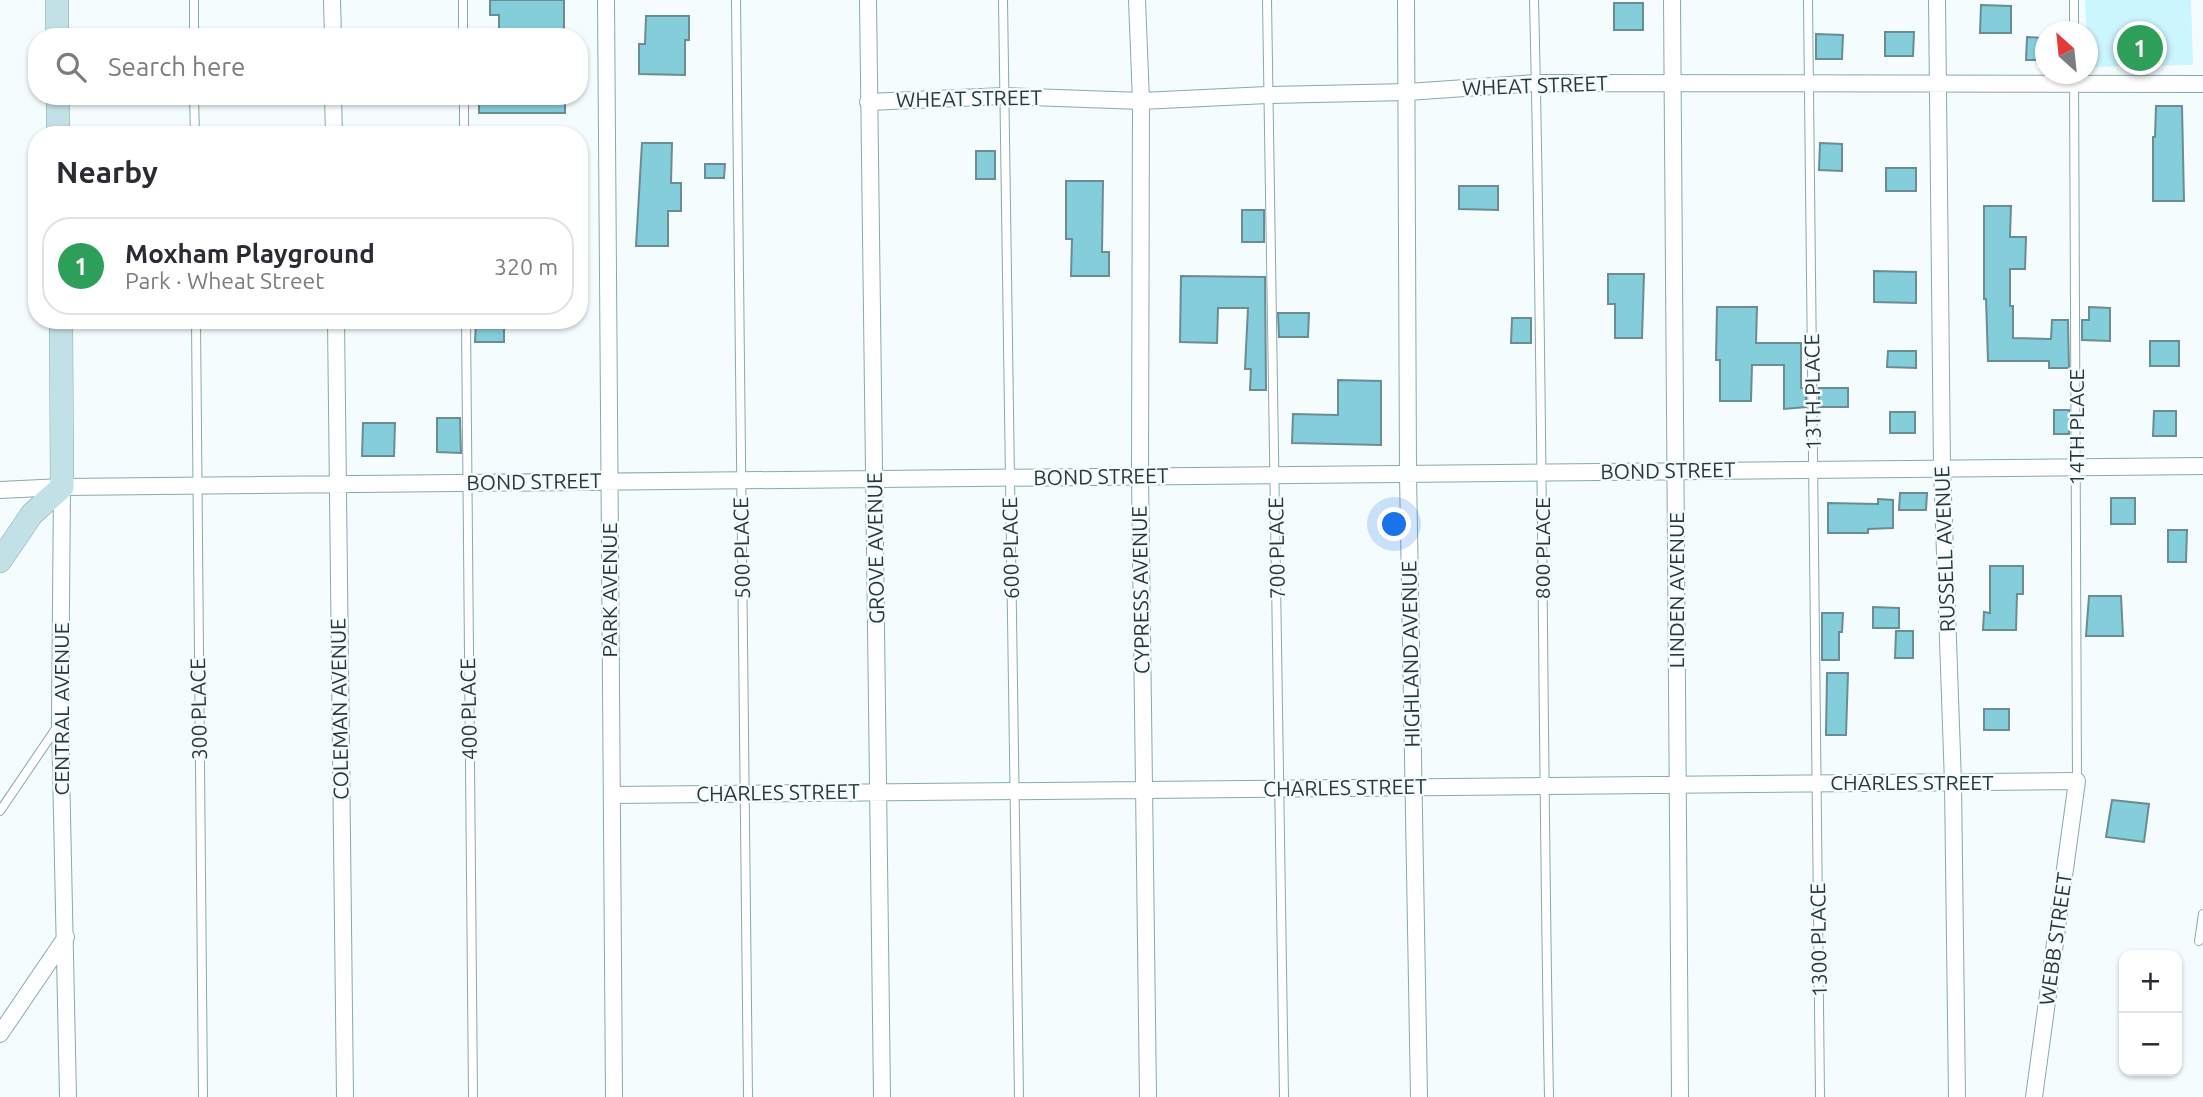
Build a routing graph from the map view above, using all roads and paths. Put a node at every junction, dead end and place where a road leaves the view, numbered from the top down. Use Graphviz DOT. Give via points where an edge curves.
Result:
graph roads {
  1 [pos="57,0"];
  2 [pos="194,0"];
  3 [pos="332,0"];
  4 [pos="463,0"];
  5 [pos="606,0"];
  6 [pos="736,0"];
  7 [pos="868,0"];
  8 [pos="1003,0"];
  9 [pos="1137,0"];
  10 [pos="1267,0"];
  11 [pos="1406,0"];
  12 [pos="1534,0"];
  13 [pos="1672,0"];
  14 [pos="1808,0"];
  15 [pos="1937,0"];
  16 [pos="2074,0"];
  17 [pos="2074,21"];
  18 [pos="57,28"];
  19 [pos="194,28"];
  20 [pos="333,28"];
  21 [pos="463,28"];
  22 [pos="2035,80"];
  23 [pos="2098,80"];
  24 [pos="1536,83"];
  25 [pos="1673,84"];
  26 [pos="1809,84"];
  27 [pos="1938,84"];
  28 [pos="2074,84"];
  29 [pos="2203,84"];
  30 [pos="1408,92"];
  31 [pos="1266,95"];
  32 [pos="1004,96"];
  33 [pos="1141,101"];
  34 [pos="868,102"];
  35 [pos="58,105"];
  36 [pos="194,105"];
  37 [pos="333,105"];
  38 [pos="464,105"];
  39 [pos="58,126"];
  40 [pos="195,126"];
  41 [pos="334,126"];
  42 [pos="464,126"];
  43 [pos="61,329"];
  44 [pos="196,329"];
  45 [pos="336,329"];
  46 [pos="466,329"];
  47 [pos="2203,466"];
  48 [pos="2077,467"];
  49 [pos="1942,468"];
  50 [pos="1814,470"];
  51 [pos="1676,471"];
  52 [pos="1543,472"];
  53 [pos="1408,474"];
  54 [pos="1276,475"];
  55 [pos="1140,476"];
  56 [pos="1010,478"];
  57 [pos="875,479"];
  58 [pos="741,480"];
  59 [pos="609,482"];
  60 [pos="467,483"];
  61 [pos="338,484"];
  62 [pos="197,486"];
  63 [pos="62,487"];
  64 [pos="0,490"];
  65 [pos="0,561"];
  66 [pos="61,721"];
  67 [pos="2077,781"];
  68 [pos="1817,783"];
  69 [pos="1953,783"];
  70 [pos="1678,785"];
  71 [pos="1543,786"];
  72 [pos="1413,787"];
  73 [pos="1280,788"];
  74 [pos="1144,790"];
  75 [pos="1014,791"];
  76 [pos="878,792"];
  77 [pos="745,793"];
  78 [pos="612,795"];
  79 [pos="0,811"];
  80 [pos="2203,914"];
  81 [pos="66,937"];
  82 [pos="2199,941"];
  83 [pos="0,1034"];
  84 [pos="68,1097"];
  85 [pos="203,1097"];
  86 [pos="345,1097"];
  87 [pos="473,1097"];
  88 [pos="614,1097"];
  89 [pos="748,1097"];
  90 [pos="882,1097"];
  91 [pos="1019,1097"];
  92 [pos="1148,1097"];
  93 [pos="1284,1097"];
  94 [pos="1419,1097"];
  95 [pos="1549,1097"];
  96 [pos="1680,1097"];
  97 [pos="1820,1097"];
  98 [pos="1957,1097"];
  99 [pos="2034,1097"];
  1 -- 18 [label="main road"];
  2 -- 19 [label="lane"];
  3 -- 20 [label="street"];
  4 -- 21 [label="lane"];
  5 -- 59 [label="street, PARK AVENUE"];
  6 -- 58 [label="lane, 500 PLACE"];
  7 -- 34 [label="street, GROVE AVENUE"];
  8 -- 32 [label="lane, 600 PLACE"];
  9 -- 33 [label="street, CYPRESS AVENUE"];
  10 -- 31 [label="lane, 700 PLACE"];
  11 -- 30 [label="street, HIGHLAND AVENUE"];
  12 -- 24 [label="lane, 800 PLACE"];
  13 -- 25 [label="street, LINDEN AVENUE"];
  14 -- 26 [label="lane, 13TH PLACE"];
  15 -- 27 [label="street, RUSSELL AVENUE"];
  16 -- 17 [label="lane"];
  22 -- 27 [label="street, WHEAT STREET"];
  23 -- 29 [label="street, WHEAT STREET"];
  24 -- 25 [label="street, WHEAT STREET"];
  24 -- 30 [label="street, WHEAT STREET"];
  24 -- 52 [label="lane, 800 PLACE"];
  25 -- 26 [label="street, WHEAT STREET"];
  25 -- 51 [label="street, LINDEN AVENUE"];
  26 -- 27 [label="street, WHEAT STREET"];
  26 -- 50 [label="lane, 13TH PLACE"];
  27 -- 49 [label="street, RUSSELL AVENUE"];
  28 -- 48 [label="lane, 14TH PLACE"];
  30 -- 31 [label="street, WHEAT STREET"];
  30 -- 53 [label="street, HIGHLAND AVENUE"];
  31 -- 33 [label="street, WHEAT STREET"];
  31 -- 54 [label="lane, 700 PLACE"];
  32 -- 33 [label="street, WHEAT STREET"];
  32 -- 34 [label="street, WHEAT STREET"];
  32 -- 56 [label="lane, 600 PLACE"];
  33 -- 55 [label="street, CYPRESS AVENUE"];
  34 -- 57 [label="street, GROVE AVENUE"];
  35 -- 39 [label="main road"];
  36 -- 40 [label="lane"];
  37 -- 41 [label="street"];
  38 -- 42 [label="lane"];
  43 -- 63 [label="main road, CENTRAL AVENUE"];
  44 -- 62 [label="lane, 300 PLACE"];
  45 -- 61 [label="street, COLEMAN AVENUE"];
  46 -- 60 [label="lane, 400 PLACE"];
  47 -- 48 [label="street, BOND STREET"];
  48 -- 49 [label="street, BOND STREET"];
  48 -- 67 [label="lane, 14TH PLACE"];
  49 -- 50 [label="street, BOND STREET"];
  49 -- 69 [label="street, RUSSELL AVENUE"];
  50 -- 51 [label="street, BOND STREET"];
  50 -- 68 [label="lane, 13TH PLACE"];
  51 -- 52 [label="street, BOND STREET"];
  51 -- 70 [label="street, LINDEN AVENUE"];
  52 -- 53 [label="street, BOND STREET"];
  52 -- 71 [label="lane, 800 PLACE"];
  53 -- 54 [label="street, BOND STREET"];
  53 -- 72 [label="street, HIGHLAND AVENUE"];
  54 -- 55 [label="street, BOND STREET"];
  54 -- 73 [label="lane, 700 PLACE"];
  55 -- 56 [label="street, BOND STREET"];
  55 -- 74 [label="street, CYPRESS AVENUE"];
  56 -- 57 [label="street, BOND STREET"];
  56 -- 75 [label="lane, 600 PLACE"];
  57 -- 58 [label="street, BOND STREET"];
  57 -- 76 [label="street, GROVE AVENUE"];
  58 -- 59 [label="street, BOND STREET"];
  58 -- 77 [label="lane, 500 PLACE"];
  59 -- 60 [label="street, BOND STREET"];
  59 -- 78 [label="street, PARK AVENUE"];
  60 -- 61 [label="street, BOND STREET"];
  60 -- 87 [label="lane, 400 PLACE"];
  61 -- 62 [label="street, BOND STREET"];
  61 -- 86 [label="street, COLEMAN AVENUE"];
  62 -- 63 [label="street, BOND STREET"];
  62 -- 85 [label="lane, 300 PLACE"];
  63 -- 64 [label="street, BOND STREET"];
  63 -- 65 [label="main road" via="32,514"];
  63 -- 66 [label="street, CENTRAL AVENUE"];
  66 -- 79 [label="lane"];
  66 -- 81 [label="street, CENTRAL AVENUE"];
  67 -- 69 [label="street, CHARLES STREET"];
  67 -- 99 [label="street, WEBB STREET"];
  68 -- 69 [label="street, CHARLES STREET"];
  68 -- 70 [label="street, CHARLES STREET"];
  68 -- 97 [label="lane, 1300 PLACE"];
  69 -- 98 [label="street, RUSSELL AVENUE"];
  70 -- 71 [label="street, CHARLES STREET"];
  70 -- 96 [label="street, LINDEN AVENUE"];
  71 -- 72 [label="street, CHARLES STREET"];
  71 -- 95 [label="lane, 800 PLACE"];
  72 -- 73 [label="street, CHARLES STREET"];
  72 -- 94 [label="street, HIGHLAND AVENUE"];
  73 -- 74 [label="street, CHARLES STREET"];
  73 -- 93 [label="lane, 700 PLACE"];
  74 -- 75 [label="street, CHARLES STREET"];
  74 -- 92 [label="street, CYPRESS AVENUE"];
  75 -- 76 [label="street, CHARLES STREET"];
  75 -- 91 [label="lane, 600 PLACE"];
  76 -- 77 [label="street, CHARLES STREET"];
  76 -- 90 [label="street, GROVE AVENUE"];
  77 -- 78 [label="street, CHARLES STREET"];
  77 -- 89 [label="lane, 500 PLACE"];
  78 -- 88 [label="street, PARK AVENUE"];
  80 -- 82 [label="lane"];
  81 -- 83 [label="street"];
  81 -- 84 [label="street, CENTRAL AVENUE"];
}
